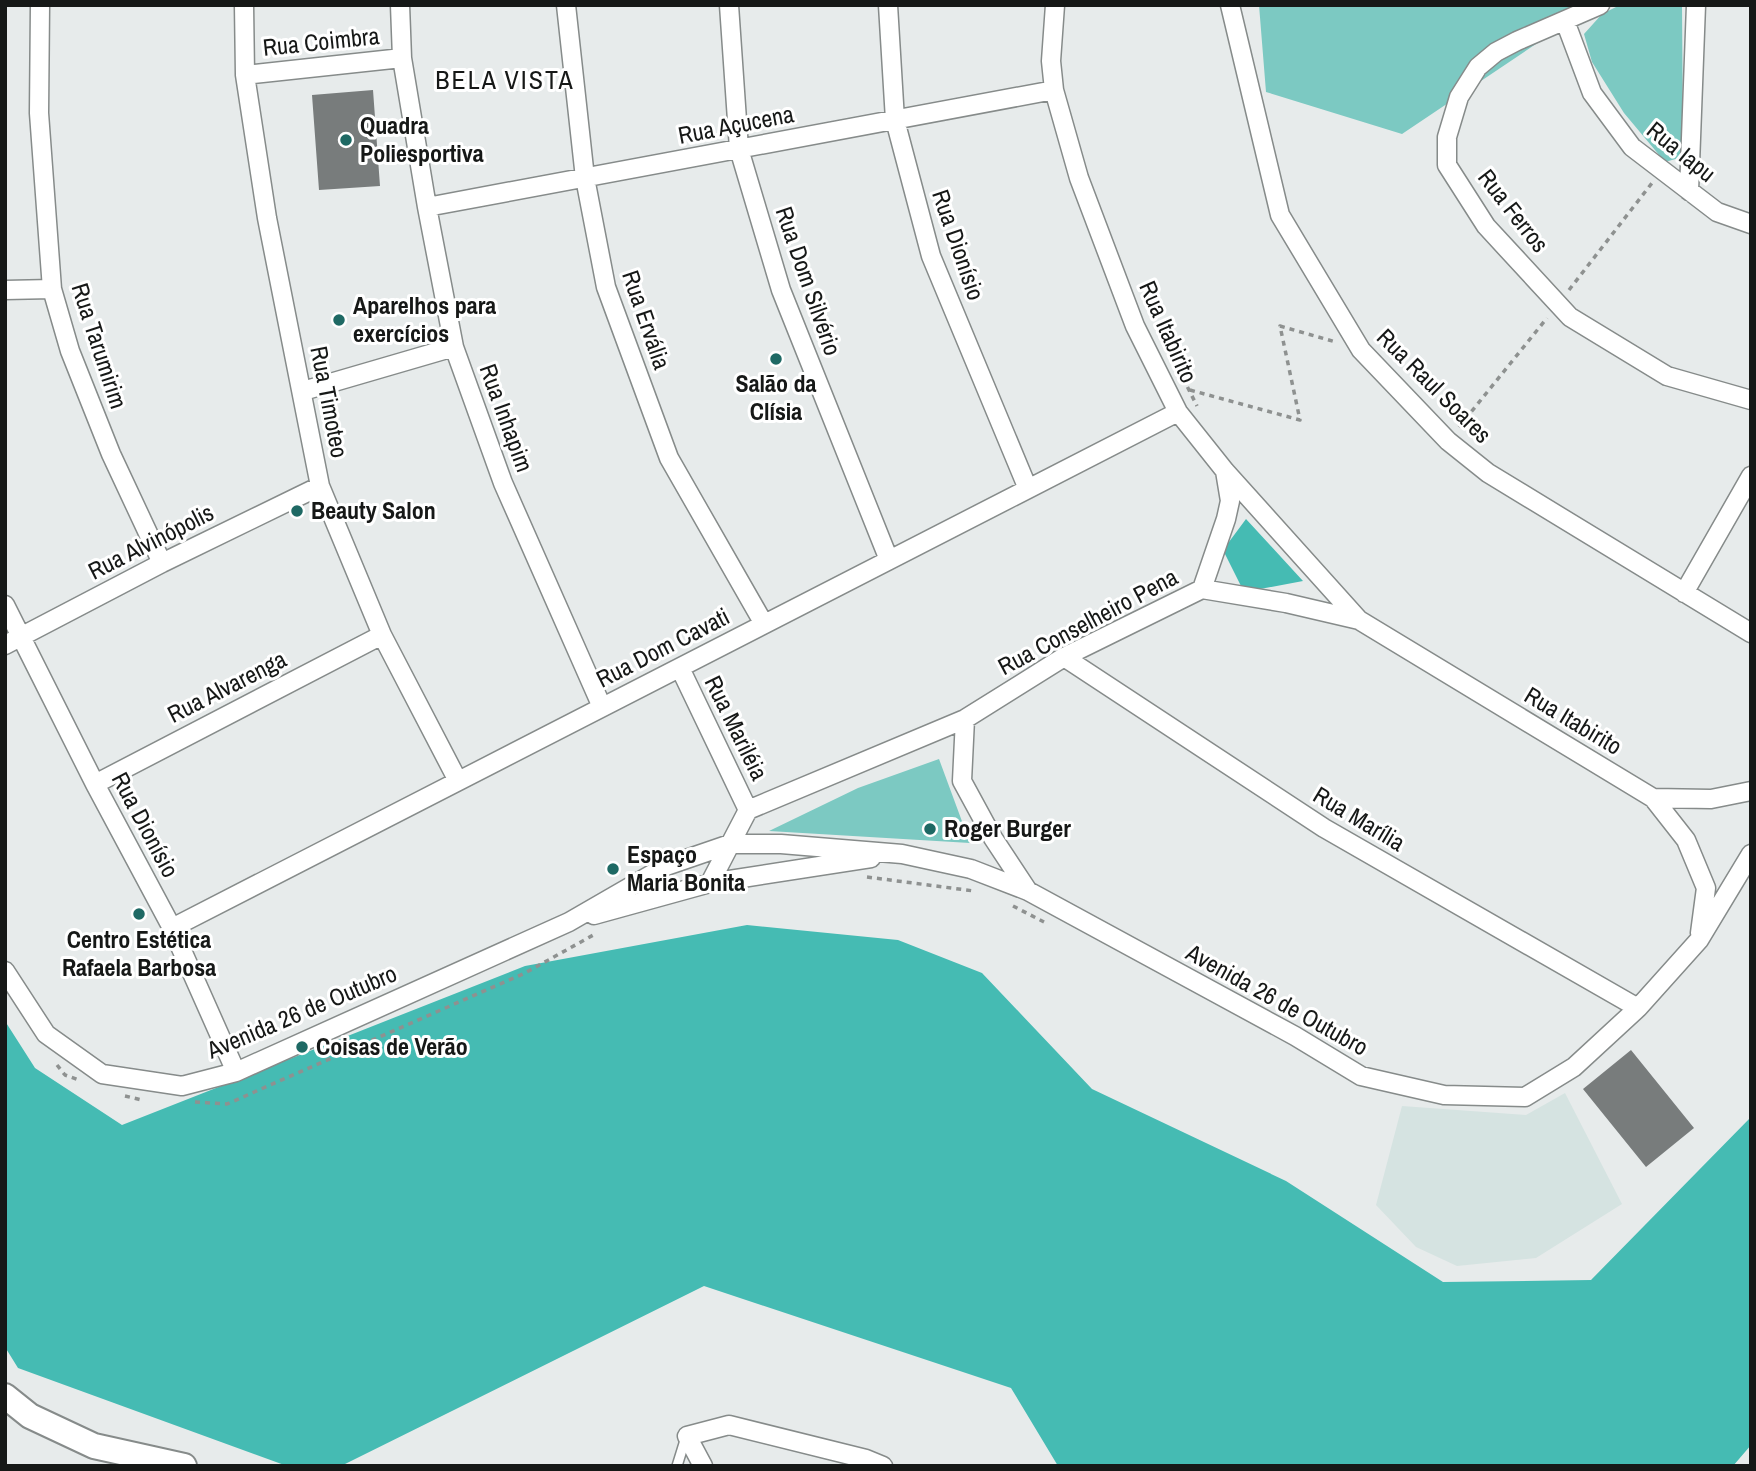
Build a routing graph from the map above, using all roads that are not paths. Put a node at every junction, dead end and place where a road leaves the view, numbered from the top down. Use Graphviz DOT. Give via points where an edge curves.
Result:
graph roads {
  1 [pos="40,5"];
  2 [pos="244,5"];
  3 [pos="400,5"];
  4 [pos="566,5"];
  5 [pos="729,5"];
  6 [pos="888,5"];
  7 [pos="1055,5"];
  8 [pos="1230,5"];
  9 [pos="1600,5"];
  10 [pos="1696,5"];
  11 [pos="1565,21"];
  12 [pos="402,58"];
  13 [pos="244,75"];
  14 [pos="1054,90"];
  15 [pos="895,120"];
  16 [pos="739,149"];
  17 [pos="585,178"];
  18 [pos="1689,191"];
  19 [pos="427,207"];
  20 [pos="1751,224"];
  21 [pos="52,289"];
  22 [pos="5,290"];
  23 [pos="454,347"];
  24 [pos="303,391"];
  25 [pos="1751,400"];
  26 [pos="1178,412"];
  27 [pos="1225,471"];
  28 [pos="1751,476"];
  29 [pos="320,486"];
  30 [pos="1028,489"];
  31 [pos="889,560"];
  32 [pos="162,563"];
  33 [pos="1202,589"];
  34 [pos="1684,593"];
  35 [pos="5,605"];
  36 [pos="1359,620"];
  37 [pos="764,624"];
  38 [pos="1751,633"];
  39 [pos="382,635"];
  40 [pos="13,641"];
  41 [pos="1064,657"];
  42 [pos="680,668"];
  43 [pos="602,708"];
  44 [pos="965,719"];
  45 [pos="458,781"];
  46 [pos="95,783"];
  47 [pos="1751,791"];
  48 [pos="1653,798"];
  49 [pos="748,810"];
  50 [pos="730,844"];
  51 [pos="902,853"];
  52 [pos="1751,854"];
  53 [pos="710,883"];
  54 [pos="1028,891"];
  55 [pos="569,922"];
  56 [pos="172,928"];
  57 [pos="1699,940"];
  58 [pos="5,971"];
  59 [pos="1638,1008"];
  60 [pos="236,1072"];
  61 [pos="5,1396"];
  62 [pos="687,1436"];
  63 [pos="184,1466"];
  64 [pos="677,1466"];
  65 [pos="703,1466"];
  66 [pos="883,1466"];
  1 -- 21 [label="street, Rua Tarumirim" via="39,113"];
  2 -- 13 [label="street, Rua Timoteo"];
  3 -- 12 [label="street, Rua Inhapim"];
  4 -- 17 [label="street, Rua Ervália"];
  5 -- 16 [label="street, Rua Dom Silvério"];
  6 -- 15 [label="street, Rua Dionísio"];
  7 -- 14 [label="street, Rua Itabirito"];
  8 -- 34 [label="street, Rua Raul Soares" via="1280,215 1361,349 1448,441 1488,473"];
  9 -- 11 [label="street, Rua Ferros"];
  10 -- 18 [label="street"];
  11 -- 18 [label="street, Rua Iapu" via="1591,93 1632,147"];
  11 -- 25 [label="street, Rua Ferros" via="1496,52 1478,67 1459,97 1447,137 1447,165 1486,226 1570,317 1667,376"];
  12 -- 13 [label="street, Rua Coimbra"];
  12 -- 19 [label="street, Rua Inhapim"];
  13 -- 24 [label="street, Rua Timoteo" via="267,218"];
  14 -- 15 [label="street, Rua Açucena"];
  14 -- 26 [label="street, Rua Itabirito" via="1079,178 1135,326"];
  15 -- 16 [label="street, Rua Açucena"];
  15 -- 30 [label="street, Rua Dionísio" via="931,256"];
  16 -- 17 [label="street, Rua Açucena"];
  16 -- 31 [label="street, Rua Dom Silvério" via="781,290"];
  17 -- 19 [label="street, Rua Açucena"];
  17 -- 37 [label="street, Rua Ervália" via="606,287 669,458"];
  18 -- 20 [label="street, Rua Iapu" via="1717,212"];
  19 -- 23 [label="street, Rua Inhapim"];
  21 -- 22 [label="street"];
  21 -- 32 [label="street, Rua Tarumirim" via="70,351 106,441"];
  23 -- 24 [label="street"];
  23 -- 43 [label="street, Rua Inhapim" via="503,483"];
  24 -- 29 [label="street, Rua Timoteo"];
  26 -- 27 [label="street, Rua Itabirito"];
  26 -- 30 [label="street, Rua Dom Cavati"];
  27 -- 33 [label="street, Rua Conselheiro Pena" via="1230,501"];
  27 -- 36 [label="street, Rua Itabirito"];
  28 -- 34 [label="street"];
  29 -- 32 [label="street, Rua Alvinópolis"];
  29 -- 39 [label="street, Rua Timoteo"];
  30 -- 31 [label="street, Rua Dom Cavati"];
  31 -- 37 [label="street, Rua Dom Cavati"];
  32 -- 40 [label="street, Rua Alvinópolis"];
  33 -- 36 [label="street, Rua Itabirito"];
  33 -- 41 [label="street, Rua Conselheiro Pena"];
  34 -- 38 [label="street, Rua Raul Soares"];
  35 -- 40 [label="street, Rua Dionísio"];
  36 -- 48 [label="street, Rua Itabirito"];
  37 -- 42 [label="street, Rua Dom Cavati"];
  39 -- 45 [label="street, Rua Timoteo"];
  39 -- 46 [label="street, Rua Alvarenga"];
  40 -- 46 [label="street, Rua Dionísio"];
  41 -- 44 [label="street, Rua Conselheiro Pena"];
  41 -- 59 [label="street, Rua Marília" via="1324,828"];
  42 -- 43 [label="street, Rua Dom Cavati"];
  42 -- 49 [label="street, Rua Mariléia"];
  43 -- 45 [label="street, Rua Dom Cavati"];
  44 -- 49 [label="street, Rua Conselheiro Pena"];
  44 -- 54 [label="street" via="962,781"];
  45 -- 56 [label="street, Rua Dom Cavati"];
  46 -- 56 [label="street, Rua Dionísio"];
  47 -- 48 [label="street" via="1711,799"];
  48 -- 57 [label="street, Rua Itabirito" via="1686,840 1706,888"];
  49 -- 50 [label="street"];
  50 -- 51 [label="street, Avenida 26 de Outubro"];
  50 -- 53 [label="street"];
  50 -- 55 [label="street, Avenida 26 de Outubro" via="666,866"];
  51 -- 53 [label="street, Avenida 26 de Outubro"];
  51 -- 54 [label="street, Avenida 26 de Outubro" via="971,869"];
  52 -- 57 [label="street, Avenida 26 de Outubro"];
  53 -- 55 [label="street, Avenida 26 de Outubro"];
  54 -- 59 [label="street, Avenida 26 de Outubro" via="1361,1076 1444,1095 1525,1097 1574,1067"];
  55 -- 60 [label="street, Avenida 26 de Outubro"];
  56 -- 60 [label="street, Rua Dionísio"];
  57 -- 59 [label="street, Avenida 26 de Outubro"];
  58 -- 60 [label="street, Avenida 26 de Outubro" via="46,1034 102,1074 182,1086"];
  61 -- 63 [label="main road" via="30,1416 94,1446"];
  62 -- 64 [label="lane"];
  62 -- 65 [label="street"];
  62 -- 66 [label="street" via="729,1425"];
}
